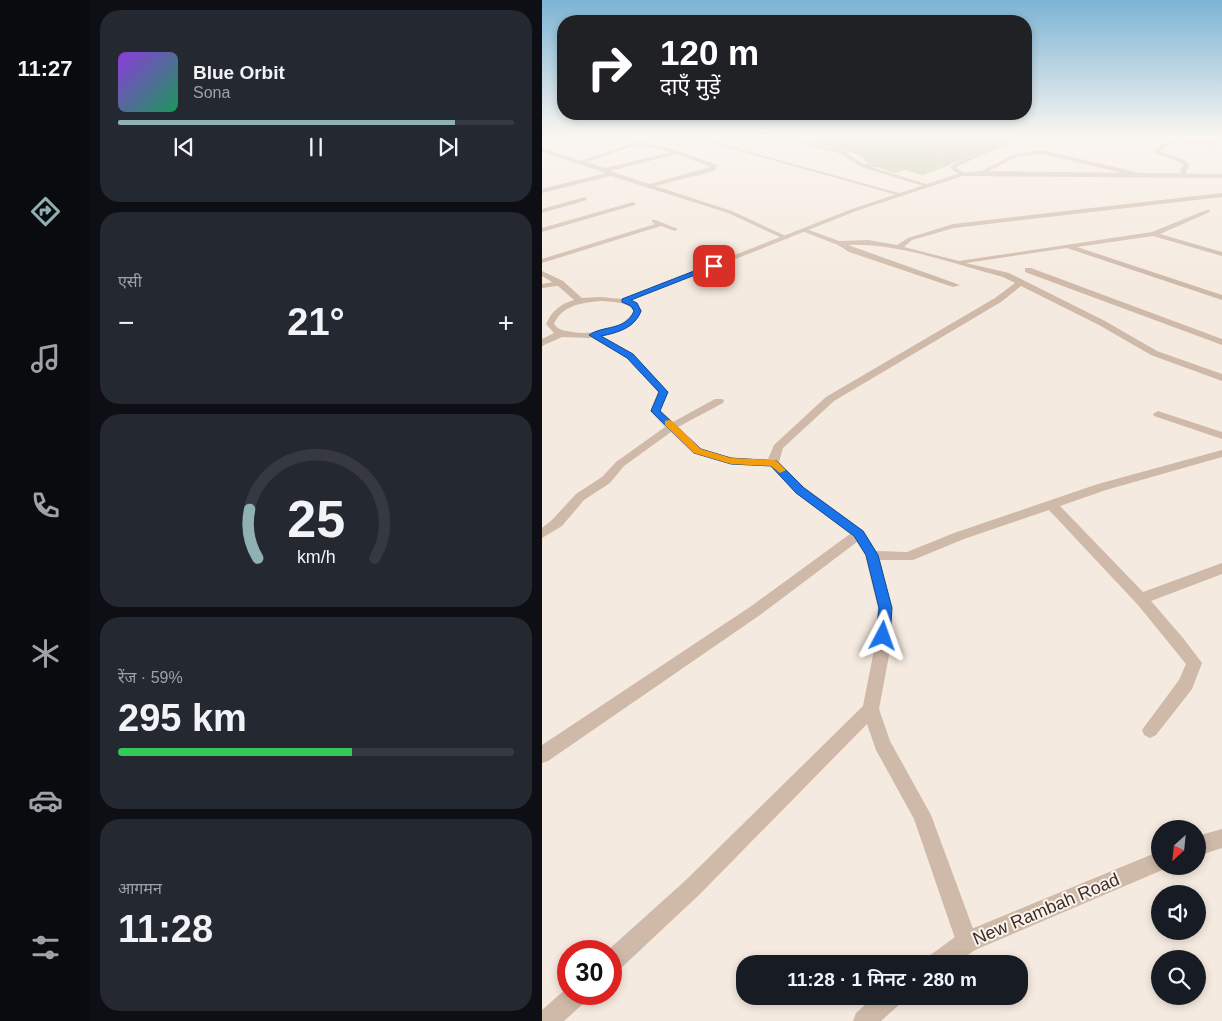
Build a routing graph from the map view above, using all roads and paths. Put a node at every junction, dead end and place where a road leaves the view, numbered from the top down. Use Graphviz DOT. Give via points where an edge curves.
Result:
graph roads {
  1 [pos="572,184"];
  2 [pos="641,184"];
  3 [pos="657,184"];
  4 [pos="861,184"];
  5 [pos="921,184"];
  6 [pos="930,184"];
  7 [pos="926,185"];
  8 [pos="648,186"];
  9 [pos="542,191"];
  10 [pos="899,194"];
  11 [pos="1222,195"];
  12 [pos="585,199"];
  13 [pos="633,204"];
  14 [pos="1208,210"];
  15 [pos="542,211"];
  16 [pos="646,219"];
  17 [pos="660,224"];
  18 [pos="675,229"];
  19 [pos="542,230"];
  20 [pos="804,230"];
  21 [pos="1152,234"];
  22 [pos="786,238"];
  23 [pos="838,243"];
  24 [pos="1068,246"];
  25 [pos="899,247"];
  26 [pos="1222,254"];
  27 [pos="542,261"];
  28 [pos="955,262"];
  29 [pos="1028,270"];
  30 [pos="542,273"];
  31 [pos="1020,282"];
  32 [pos="560,283"];
  33 [pos="956,285"];
  34 [pos="542,286"];
  35 [pos="1222,298"];
  36 [pos="625,300"];
  37 [pos="580,301"];
  38 [pos="563,334"];
  39 [pos="593,335"];
  40 [pos="1222,342"];
  41 [pos="542,343"];
  42 [pos="1222,378"];
  43 [pos="719,401"];
  44 [pos="1158,414"];
  45 [pos="673,426"];
  46 [pos="1222,436"];
  47 [pos="1222,453"];
  48 [pos="774,463"];
  49 [pos="1051,504"];
  50 [pos="542,534"];
  51 [pos="859,534"];
  52 [pos="872,555"];
  53 [pos="1222,568"];
  54 [pos="1140,599"];
  55 [pos="871,709"];
  56 [pos="1150,730"];
  57 [pos="542,755"];
  58 [pos="1222,838"];
  59 [pos="1206,843"];
  60 [pos="1151,865"];
  61 [pos="967,942"];
  62 [pos="622,952"];
  63 [pos="949,955"];
  64 [pos="564,1005"];
  65 [pos="882,1005"];
  66 [pos="547,1021"];
  67 [pos="864,1021"];
  1 -- 9 [label="street"];
  2 -- 8 [label="street"];
  3 -- 8 [label="street"];
  4 -- 10 [label="street"];
  5 -- 7 [label="street"];
  6 -- 7 [label="street"];
  7 -- 10 [label="street"];
  8 -- 22 [label="street" via="730,212"];
  10 -- 20 [label="street"];
  11 -- 25 [label="street" via="953,226 910,239"];
  12 -- 15 [label="street"];
  13 -- 19 [label="street"];
  14 -- 21 [label="street"];
  16 -- 17 [label="street"];
  17 -- 18 [label="street"];
  17 -- 27 [label="street"];
  20 -- 22 [label="street"];
  20 -- 23 [label="street"];
  21 -- 24 [label="street"];
  21 -- 26 [label="street"];
  22 -- 36 [label="street"];
  23 -- 25 [label="street" via="868,242"];
  23 -- 33 [label="street"];
  24 -- 28 [label="street"];
  24 -- 35 [label="street"];
  25 -- 28 [label="street"];
  28 -- 31 [label="street" via="1006,275"];
  29 -- 40 [label="street"];
  30 -- 32 [label="street"];
  31 -- 42 [label="street" via="1102,322 1154,353"];
  31 -- 48 [label="street" via="998,300 830,399 778,447"];
  32 -- 34 [label="street"];
  32 -- 37 [label="street"];
  36 -- 37 [label="street"];
  36 -- 39 [label="street" via="638,311 635,318 611,332"];
  37 -- 38 [label="street" via="557,311 551,318 554,330"];
  38 -- 39 [label="street"];
  38 -- 41 [label="street"];
  39 -- 45 [label="street" via="630,356 658,385 663,392 655,411"];
  43 -- 45 [label="street"];
  44 -- 46 [label="street"];
  45 -- 48 [label="street" via="698,451 731,461"];
  45 -- 50 [label="street" via="620,464 606,480 580,497 557,523"];
  47 -- 49 [label="street"];
  48 -- 51 [label="street" via="800,490"];
  49 -- 52 [label="street" via="908,557"];
  49 -- 54 [label="street"];
  51 -- 52 [label="street"];
  51 -- 57 [label="street" via="755,611"];
  52 -- 55 [label="street" via="885,608 882,650"];
  53 -- 54 [label="street"];
  54 -- 56 [label="street" via="1194,662 1186,684"];
  55 -- 61 [label="street" via="882,744 922,815"];
  55 -- 62 [label="street" via="693,887"];
  58 -- 59 [label="street"];
  60 -- 61 [label="street, New Rambah Road"];
  61 -- 63 [label="street, New Rambah Road"];
  64 -- 66 [label="street"];
  65 -- 67 [label="street"];
}
